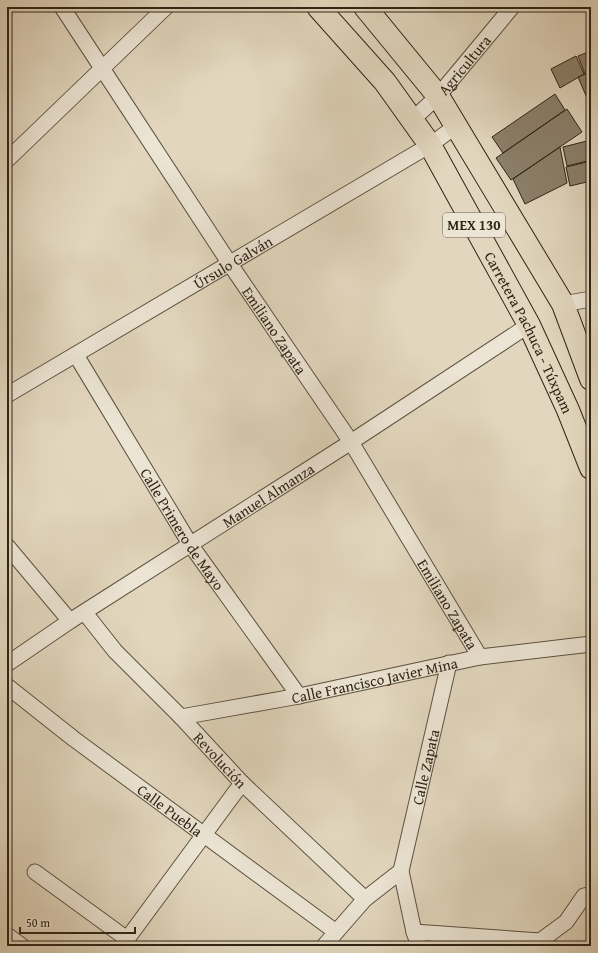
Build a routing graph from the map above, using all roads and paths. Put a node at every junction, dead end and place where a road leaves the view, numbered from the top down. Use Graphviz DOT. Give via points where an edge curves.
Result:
graph roads {
  1 [pos="62,7"];
  2 [pos="166,7"];
  3 [pos="318,7"];
  4 [pos="365,7"];
  5 [pos="512,7"];
  6 [pos="102,69"];
  7 [pos="438,96"];
  8 [pos="412,120"];
  9 [pos="456,126"];
  10 [pos="430,145"];
  11 [pos="7,160"];
  12 [pos="230,264"];
  13 [pos="591,299"];
  14 [pos="563,304"];
  15 [pos="529,325"];
  16 [pos="76,355"];
  17 [pos="591,379"];
  18 [pos="7,395"];
  19 [pos="351,442"];
  20 [pos="591,468"];
  21 [pos="190,544"];
  22 [pos="7,546"];
  23 [pos="85,613"];
  24 [pos="70,621"];
  25 [pos="591,644"];
  26 [pos="480,657"];
  27 [pos="449,663"];
  28 [pos="7,664"];
  29 [pos="7,686"];
  30 [pos="299,696"];
  31 [pos="181,717"];
  32 [pos="242,783"];
  33 [pos="205,834"];
  34 [pos="401,871"];
  35 [pos="35,872"];
  36 [pos="591,894"];
  37 [pos="366,899"];
  38 [pos="336,932"];
  39 [pos="414,932"];
  40 [pos="125,942"];
  41 [pos="324,946"];
  42 [pos="419,946"];
  1 -- 6 [label="street, Emiliano Zapata"];
  2 -- 6 [label="street"];
  3 -- 8 [label="main road, Carretera Pachuca - Túxpam / MEX 130" via="385,82"];
  4 -- 7 [label="main road, MEX 130"];
  5 -- 7 [label="street, Agricultura"];
  6 -- 11 [label="street"];
  6 -- 12 [label="street, Emiliano Zapata"];
  7 -- 8 [label="street, Agricultura"];
  7 -- 9 [label="main road, MEX 130"];
  8 -- 10 [label="main road, Carretera Pachuca - Túxpam / MEX 130"];
  9 -- 10 [label="street, Úrsulo Galván"];
  9 -- 14 [label="main road, MEX 130"];
  10 -- 12 [label="street, Úrsulo Galván"];
  10 -- 15 [label="main road, Carretera Pachuca - Túxpam / MEX 130"];
  12 -- 16 [label="street, Úrsulo Galván"];
  12 -- 19 [label="street, Emiliano Zapata"];
  13 -- 14 [label="street"];
  14 -- 17 [label="main road, MEX 130"];
  15 -- 19 [label="street, Manuel Almanza"];
  15 -- 20 [label="main road, Carretera Pachuca - Túxpam / MEX 130"];
  16 -- 18 [label="street, Úrsulo Galván"];
  16 -- 21 [label="street, Calle Primero de Mayo"];
  19 -- 21 [label="street, Manuel Almanza"];
  19 -- 26 [label="street, Emiliano Zapata"];
  21 -- 23 [label="street, Manuel Almanza"];
  21 -- 30 [label="street, Calle Primero de Mayo"];
  22 -- 24 [label="street"];
  23 -- 24 [label="street, Manuel Almanza"];
  23 -- 31 [label="street, Revolución" via="115,651"];
  24 -- 28 [label="street, Manuel Almanza"];
  25 -- 26 [label="street, Calle Francisco Javier Mina"];
  26 -- 27 [label="street, Calle Francisco Javier Mina"];
  27 -- 30 [label="street, Calle Francisco Javier Mina"];
  27 -- 34 [label="street, Calle Zapata"];
  29 -- 33 [label="street, Calle Puebla" via="74,739"];
  30 -- 31 [label="street, Calle Francisco Javier Mina"];
  31 -- 32 [label="street, Revolución"];
  32 -- 33 [label="street"];
  32 -- 37 [label="street, Revolución"];
  33 -- 38 [label="street, Calle Puebla"];
  33 -- 40 [label="street"];
  34 -- 37 [label="street"];
  34 -- 39 [label="street"];
  35 -- 40 [label="street"];
  36 -- 39 [label="street" via="584,896 566,922 540,941"];
  37 -- 38 [label="street"];
  38 -- 41 [label="street"];
  39 -- 42 [label="street"];
}
